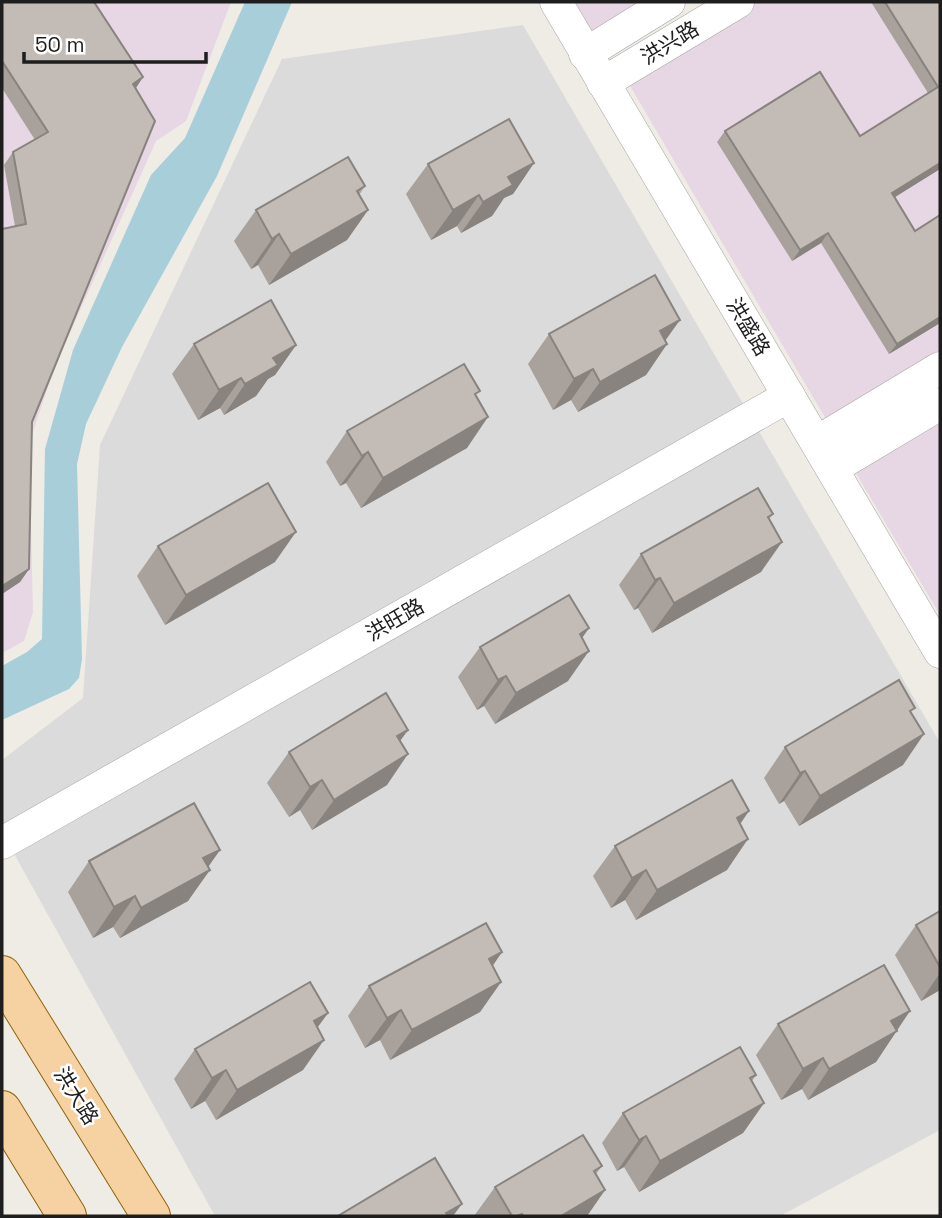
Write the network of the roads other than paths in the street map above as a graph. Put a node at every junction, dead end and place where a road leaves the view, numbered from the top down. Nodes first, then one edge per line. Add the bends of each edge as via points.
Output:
1 (556, 2) edge
2 (669, 2) edge
3 (738, 2) edge
4 (585, 54) junction
5 (603, 83) junction
6 (940, 368) edge
7 (789, 396) junction
8 (940, 404) edge
9 (825, 455) junction
10 (940, 652) edge
11 (2, 843) edge
12 (2, 975) edge
13 (2, 1110) edge
14 (67, 1216) edge
15 (151, 1216) edge

1 - 4 street, 洪盛路
2 - 4 street, 洪兴路
3 - 5 street, 洪兴路
4 - 5 street, 洪盛路
5 - 7 street, 洪盛路
6 - 9 street
7 - 9 street, 洪盛路
7 - 11 street, 洪旺路
8 - 9 street
9 - 10 street, 洪盛路
12 - 15 main road, 洪大路
13 - 14 main road

